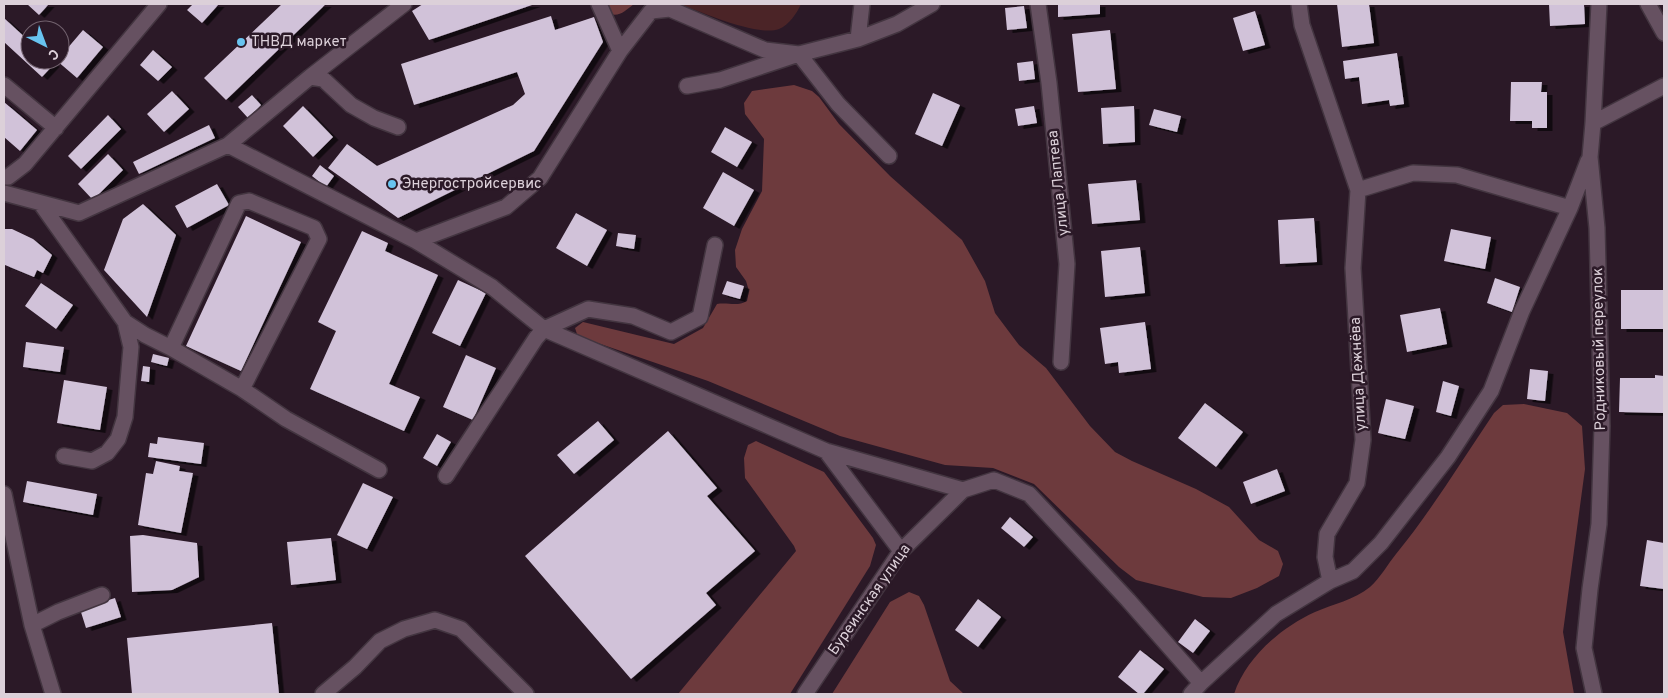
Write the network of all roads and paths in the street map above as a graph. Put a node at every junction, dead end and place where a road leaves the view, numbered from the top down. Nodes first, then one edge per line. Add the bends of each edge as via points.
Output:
1 (158, 4) edge
2 (404, 4) edge
3 (599, 4) edge
4 (862, 4) edge
5 (932, 4) edge
6 (1038, 4) edge
7 (1298, 4) edge
8 (1599, 4) edge
9 (1648, 4) edge
10 (651, 7) edge
11 (1664, 33) edge
12 (858, 39) junction
13 (620, 51) junction
14 (798, 54) junction
15 (310, 76) junction
16 (4, 85) edge
17 (688, 86) dead end
18 (1664, 86) edge
19 (1594, 123) junction
20 (398, 127) dead end
21 (56, 128) junction
22 (228, 146) junction
23 (889, 156) dead end
24 (1590, 157) junction
25 (4, 177) edge
26 (1358, 190) junction
27 (4, 193) edge
28 (41, 204) junction
29 (1570, 208) junction
30 (416, 241) junction
31 (715, 245) dead end
32 (125, 322) junction
33 (544, 329) junction
34 (171, 348) junction
35 (1061, 362) dead end
36 (242, 389) junction
37 (826, 451) junction
38 (64, 456) dead end
39 (379, 470) dead end
40 (446, 476) dead end
41 (963, 490) junction
42 (4, 494) edge
43 (900, 551) junction
44 (1330, 581) junction
45 (102, 595) dead end
46 (32, 625) junction
47 (1201, 683) junction
48 (53, 694) edge
49 (323, 694) edge
50 (526, 694) edge
51 (805, 694) edge
52 (1191, 694) edge
53 (1594, 694) edge

1 - 21 street
2 - 15 street
3 - 13 street
4 - 12 street
5 - 12 street via 897,24
6 - 35 street, улица Лаптева via 1067,264
7 - 26 street, улица Дежнёва via 1302,25
8 - 19 street, Родниковый переулок
9 - 11 street
10 - 13 street
10 - 14 street via 670,9 765,50
12 - 14 street
13 - 30 street via 540,178 506,207
14 - 17 street via 720,80
14 - 23 street via 838,104
15 - 20 street via 323,79 352,105 374,118
15 - 22 street
16 - 21 street
18 - 19 street
19 - 24 street, Родниковый переулок
21 - 25 street via 25,164
22 - 28 street via 79,214
22 - 30 street
24 - 29 street
24 - 53 street, Родниковый переулок via 1597,228 1602,426 1599,524 1584,648
26 - 29 street via 1413,173 1457,175
26 - 44 street, улица Дежнёва via 1353,268 1363,440 1357,484 1327,534 1324,557
27 - 28 street
28 - 32 street
29 - 44 street via 1522,311 1491,391 1448,457 1380,543 1353,572
30 - 33 street via 492,287
31 - 33 street via 700,317 671,332 633,316 588,309
32 - 34 street
32 - 38 street via 131,347 124,417 118,439 107,453 92,461
33 - 37 street
33 - 40 street
34 - 36 street
34 - 36 street via 239,202 249,201 314,228 318,239
36 - 39 street via 286,419
37 - 41 street
37 - 43 street
41 - 43 street, Буреинская улица
41 - 47 street via 994,480 1029,494
42 - 46 street
43 - 51 street, Буреинская улица
44 - 47 street via 1276,614
45 - 46 street
46 - 48 street
47 - 52 street
49 - 50 street via 380,641 404,628 435,620 461,629

